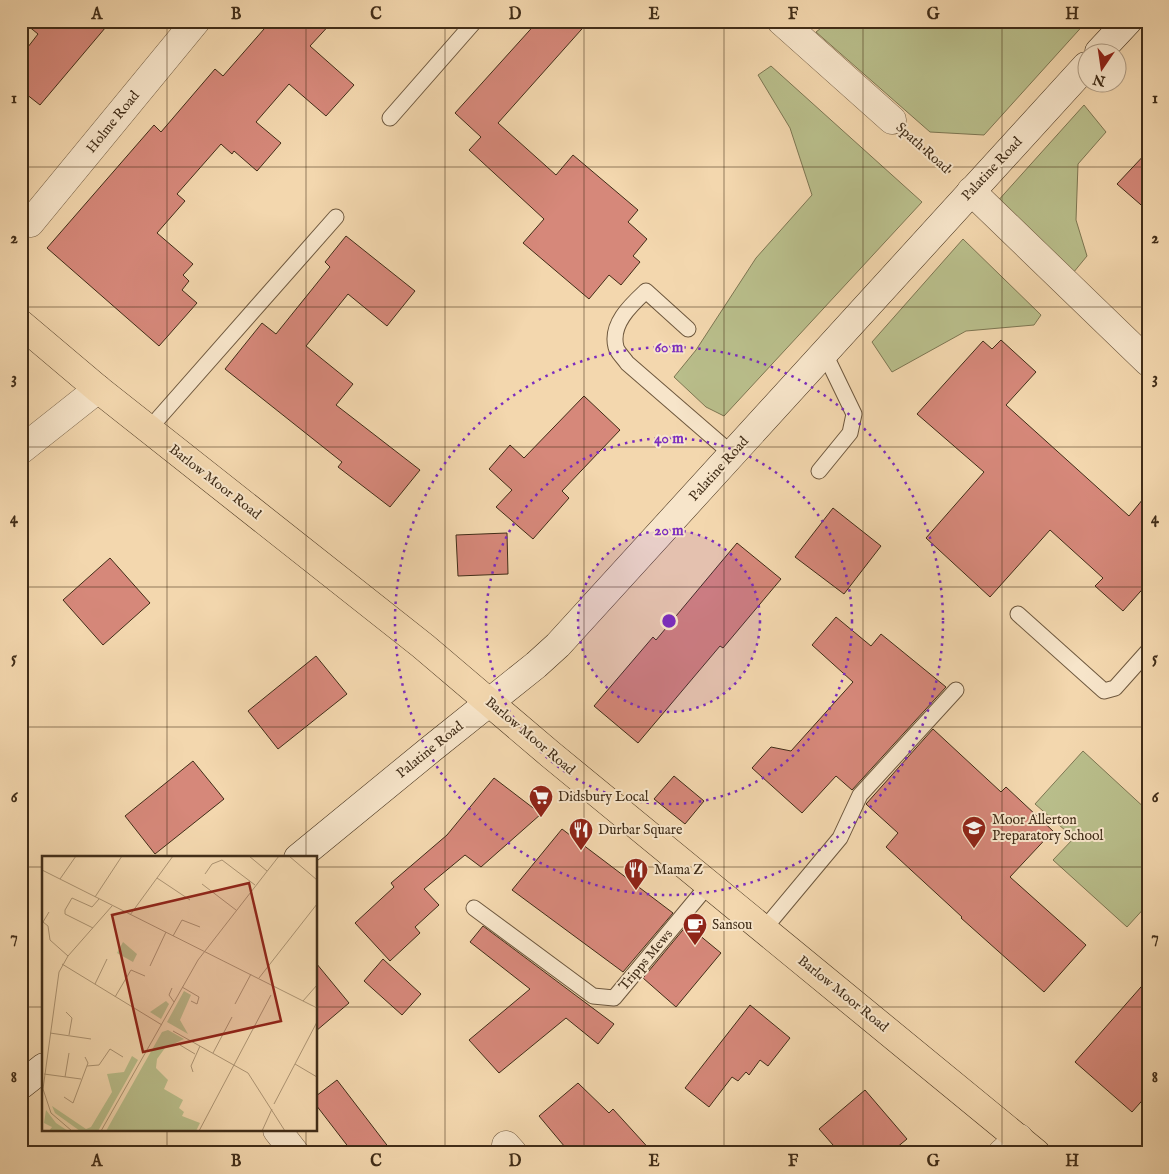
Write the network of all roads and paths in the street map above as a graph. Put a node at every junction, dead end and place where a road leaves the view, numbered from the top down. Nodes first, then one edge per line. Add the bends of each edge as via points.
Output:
1 (196, 21) edge
2 (476, 21) edge
3 (781, 21) edge
4 (1128, 21) edge
5 (1108, 42) edge
6 (1076, 77) edge
7 (390, 118) dead end
8 (892, 120) joint
9 (971, 191) junction
10 (336, 217) dead end
11 (30, 223) dead end
12 (21, 324) edge
13 (688, 329) dead end
14 (824, 354) junction
15 (1148, 362) edge
16 (98, 389) junction
17 (149, 429) junction
18 (21, 450) edge
19 (732, 454) junction
20 (818, 471) dead end
21 (1018, 614) dead end
22 (1148, 651) edge
23 (956, 690) dead end
24 (489, 702) junction
25 (300, 856) edge
26 (709, 884) junction
27 (474, 908) dead end
28 (764, 929) junction
29 (42, 1068) edge
30 (21, 1085) edge
31 (279, 1132) edge
32 (1019, 1148) edge
33 (296, 1153) edge

1 - 11 main road, Holme Road
2 - 7 lane
3 - 8 main road, Spath Road
4 - 5 main road
6 - 9 main road, Palatine Road
8 - 9 path, Spath Road
9 - 14 main road, Palatine Road
9 - 15 main road
10 - 17 lane
12 - 16 main road, Barlow Moor Road
13 - 19 lane via 646,290 626,310 616,332 616,348 627,363
14 - 19 main road, Palatine Road
14 - 20 lane via 854,414 850,433
16 - 17 main road, Barlow Moor Road
16 - 18 main road
17 - 24 main road, Barlow Moor Road via 424,646
19 - 24 main road, Palatine Road via 564,638
21 - 22 lane via 1104,691 1115,688
23 - 28 lane via 860,795 840,838
24 - 25 main road, Palatine Road
24 - 26 main road, Barlow Moor Road
26 - 27 lane, Tripps Mews via 614,998 593,996
26 - 28 main road, Barlow Moor Road
28 - 32 main road, Barlow Moor Road
29 - 30 main road
31 - 33 main road

